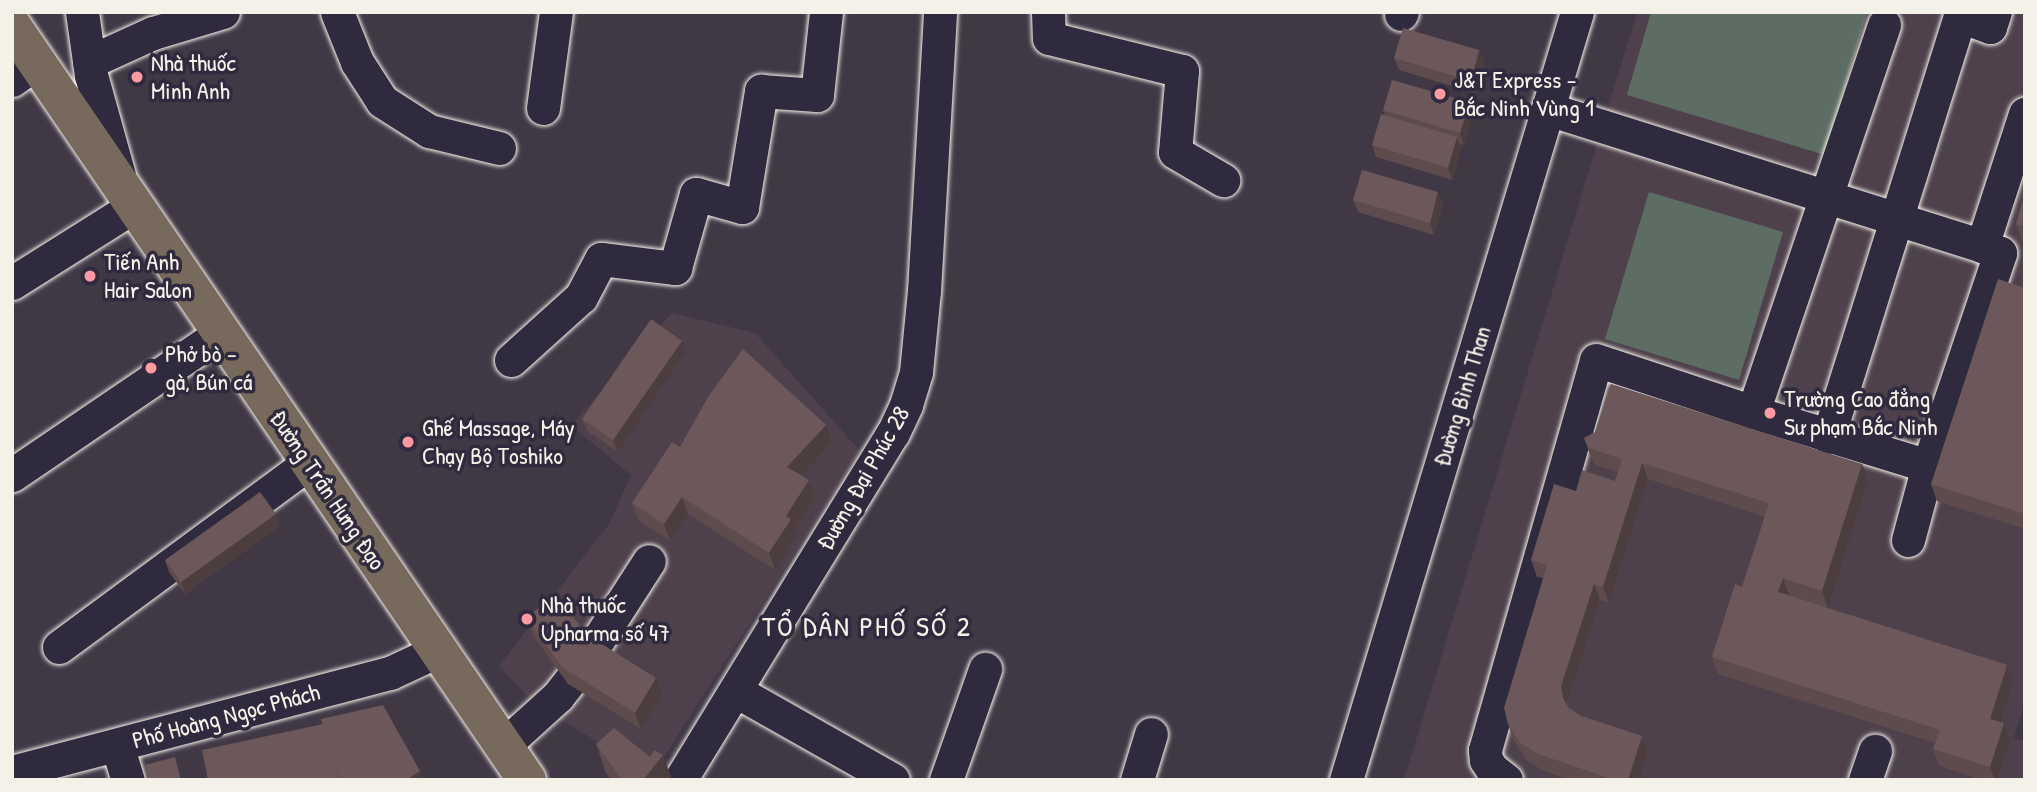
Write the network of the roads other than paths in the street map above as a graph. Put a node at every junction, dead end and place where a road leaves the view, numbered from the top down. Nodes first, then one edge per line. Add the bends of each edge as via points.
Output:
1 (82, 12) edge
2 (223, 12) edge
3 (337, 12) edge
4 (556, 12) edge
5 (826, 12) edge
6 (940, 12) edge
7 (1048, 12) edge
8 (1577, 12) edge
9 (1995, 12) edge
10 (1884, 25) dead end
11 (12, 26) edge
12 (89, 62) junction
13 (25, 71) edge
14 (542, 108) dead end
15 (1548, 109) junction
16 (2025, 114) edge
17 (499, 148) dead end
18 (1223, 180) dead end
19 (129, 196) junction
20 (1826, 198) junction
21 (1896, 219) junction
22 (1982, 246) junction
23 (12, 283) edge
24 (221, 333) junction
25 (511, 360) dead end
26 (1753, 412) junction
27 (1828, 437) junction
28 (310, 462) junction
29 (1928, 466) junction
30 (12, 475) edge
31 (1908, 540) dead end
32 (649, 561) dead end
33 (59, 647) dead end
34 (437, 651) junction
35 (985, 669) dead end
36 (736, 691) junction
37 (1151, 734) dead end
38 (117, 745) junction
39 (504, 745) junction
40 (12, 772) edge
41 (128, 780) edge
42 (527, 780) edge
43 (680, 780) edge
44 (892, 780) edge
45 (946, 780) edge
46 (1137, 780) edge
47 (1346, 780) edge
48 (1506, 780) edge

1 - 12 street
2 - 12 street via 153,33
3 - 17 street via 357,62 382,101 429,131
4 - 14 street
5 - 25 street via 817,95 761,91 742,207 695,194 675,268 601,259 581,297
6 - 36 street, Đường Đại Phúc 28 via 916,372 893,433
7 - 18 street via 1049,38 1182,71 1175,152
8 - 15 street, Đường Bình Than
9 - 21 street via 1990,27 1960,16
10 - 20 street
11 - 13 main road, Đường Trần Hưng Đạo
12 - 19 street
13 - 19 main road, Đường Trần Hưng Đạo
15 - 20 street
15 - 47 street, Đường Bình Than
16 - 22 street
19 - 23 street
19 - 24 main road, Đường Trần Hưng Đạo
20 - 21 street
20 - 26 street
21 - 22 street
21 - 27 street
22 - 29 street via 2000,253
24 - 28 main road, Đường Trần Hưng Đạo
24 - 30 street
26 - 27 street
26 - 48 street via 1596,360 1485,750 1492,769
27 - 29 street
28 - 33 street
28 - 34 main road, Đường Trần Hưng Đạo
29 - 31 street
32 - 39 street via 558,696
34 - 38 street, Phố Hoàng Ngọc Phách via 390,673
34 - 39 main road, Đường Trần Hưng Đạo
35 - 45 street
36 - 43 street, Đường Đại Phúc 28
36 - 44 street
37 - 46 street
38 - 40 street, Phố Hoàng Ngọc Phách
38 - 41 street
39 - 42 main road, Đường Trần Hưng Đạo

